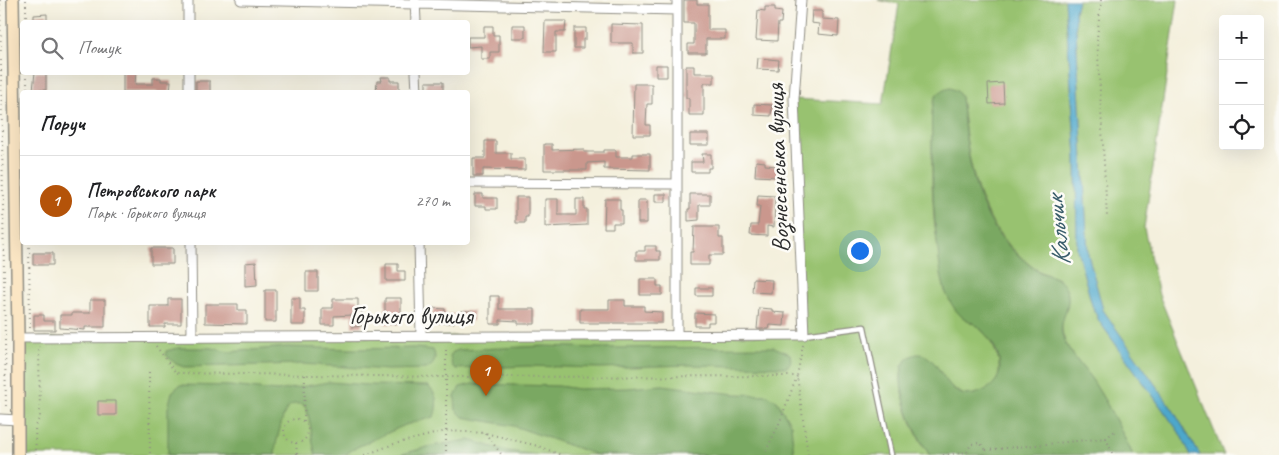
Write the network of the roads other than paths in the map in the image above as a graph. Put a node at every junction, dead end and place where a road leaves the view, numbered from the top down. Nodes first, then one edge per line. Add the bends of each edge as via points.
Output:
1 (13, 0) edge
2 (188, 0) edge
3 (241, 0) edge
4 (677, 0) edge
5 (801, 0) edge
6 (415, 2) edge
7 (677, 10) junction
8 (188, 20) edge
9 (416, 20) edge
10 (189, 75) edge
11 (416, 75) edge
12 (189, 90) edge
13 (417, 90) edge
14 (19, 182) edge
15 (470, 183) edge
16 (677, 184) junction
17 (191, 245) edge
18 (419, 245) edge
19 (677, 334) junction
20 (804, 335) junction
21 (421, 336) junction
22 (192, 337) junction
23 (18, 338) junction
24 (11, 421) edge
25 (10, 455) edge
26 (18, 455) edge
27 (892, 455) edge

1 - 14 street
2 - 8 street
3 - 6 street
4 - 7 street
5 - 20 street, Вознесенська вулиця via 794,99
6 - 7 street
6 - 9 street
7 - 16 street
10 - 12 street
11 - 13 street
14 - 23 street
15 - 16 street
16 - 19 street
17 - 22 street
18 - 21 street
19 - 20 street, Горького вулиця
19 - 21 street, Горького вулиця
20 - 27 lane via 864,327
21 - 22 street, Горького вулиця
22 - 23 street, Горького вулиця
23 - 24 street
24 - 25 street via 17,438
24 - 26 street

